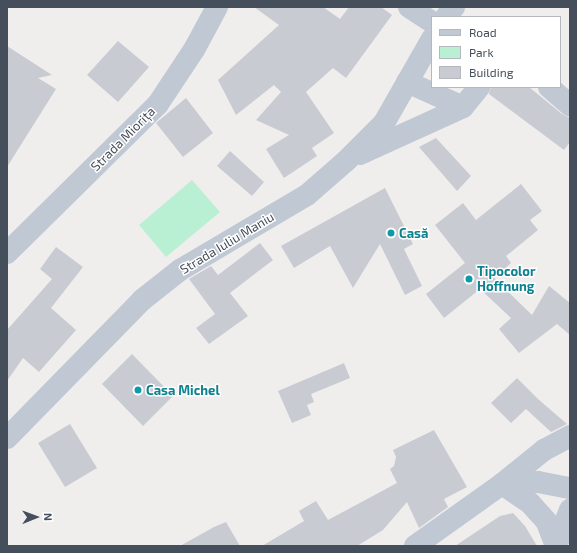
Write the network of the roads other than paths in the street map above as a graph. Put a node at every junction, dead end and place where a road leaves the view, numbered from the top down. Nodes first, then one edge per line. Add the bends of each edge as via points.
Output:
1 (217, 7) edge
2 (409, 7) edge
3 (454, 7) edge
4 (447, 16) edge
5 (431, 21) edge
6 (431, 41) edge
7 (407, 82) junction
8 (478, 88) edge
9 (550, 88) edge
10 (570, 105) edge
11 (463, 107) junction
12 (346, 161) junction
13 (7, 254) edge
14 (570, 436) edge
15 (7, 438) edge
16 (502, 484) junction
17 (570, 488) edge
18 (570, 510) edge
19 (415, 546) edge
20 (556, 546) edge

1 - 13 street, Strada Miorița via 195,48 158,104
2 - 5 street
3 - 4 street
6 - 7 street, Strada Iuliu Maniu
7 - 11 street
7 - 12 street, Strada Iuliu Maniu via 384,123
8 - 11 street
9 - 10 street
11 - 12 street
12 - 15 street, Strada Iuliu Maniu via 307,195 180,270 142,300
14 - 16 street via 544,450
16 - 17 street via 527,481
16 - 19 street
16 - 20 street via 530,503 547,522
18 - 20 street

